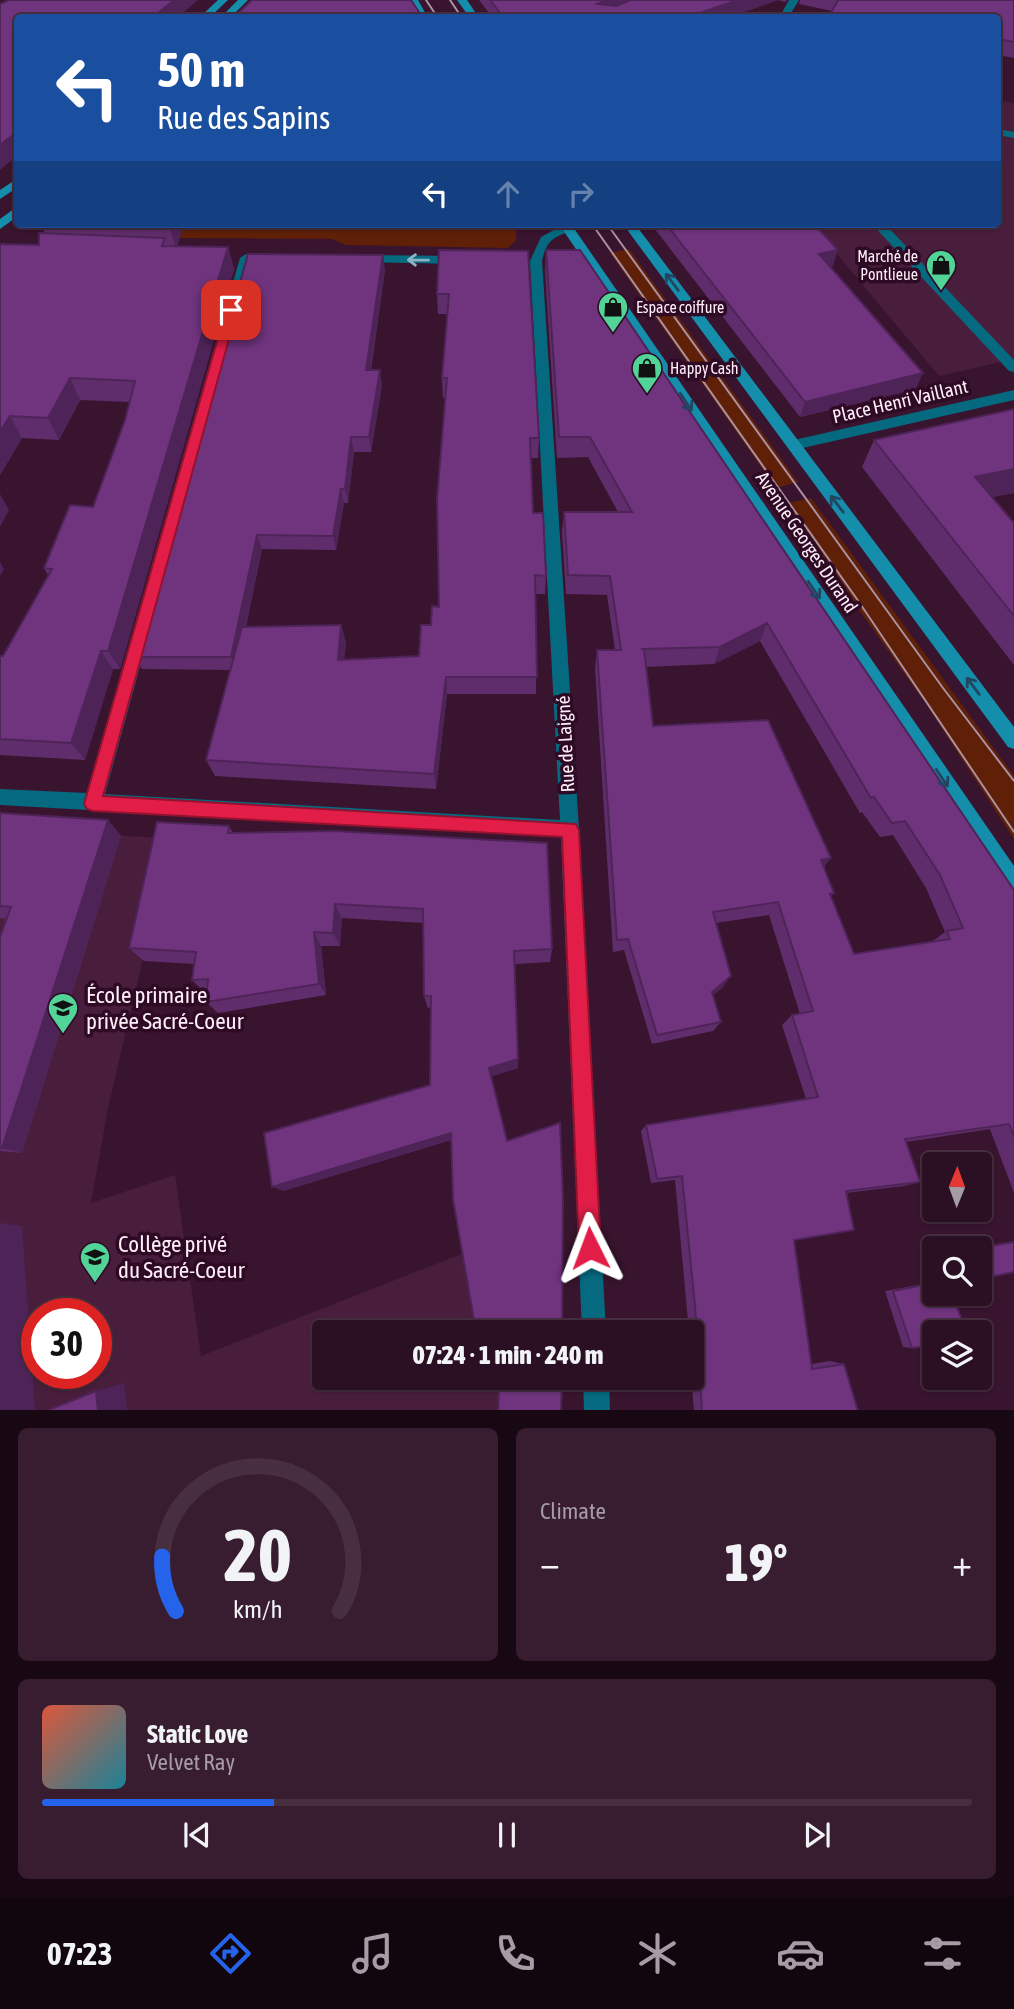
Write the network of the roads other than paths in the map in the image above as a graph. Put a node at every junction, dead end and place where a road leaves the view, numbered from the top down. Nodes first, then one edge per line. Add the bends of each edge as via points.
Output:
1 (223, 0) edge
2 (243, 0) edge
3 (207, 14) edge
4 (228, 14) edge
5 (14, 184) edge
6 (0, 196) edge
7 (14, 213) edge
8 (0, 225) edge
9 (564, 228) edge
10 (572, 228) edge
11 (632, 228) edge
12 (882, 228) edge
13 (246, 258) edge
14 (341, 259) edge
15 (476, 261) edge
16 (1014, 368) edge
17 (1014, 395) edge
18 (794, 445) junction
19 (1014, 741) edge
20 (0, 797) edge
21 (93, 804) junction
22 (570, 830) junction
23 (1014, 883) edge
24 (593, 1320) edge
25 (596, 1390) edge
26 (597, 1410) edge

1 - 3 main road
2 - 4 main road
5 - 6 main road
7 - 8 main road
9 - 22 street, Rue de Laigné via 546,237 531,261
10 -> 23 main road, Avenue Georges Durand
18 -> 11 main road
12 - 16 street
13 - 21 street
15 -> 14 street
17 - 18 street, Place Henri Vaillant
19 -> 18 main road
20 - 21 street
21 - 22 street
22 - 24 street, Rue de Laigné
25 - 26 street

